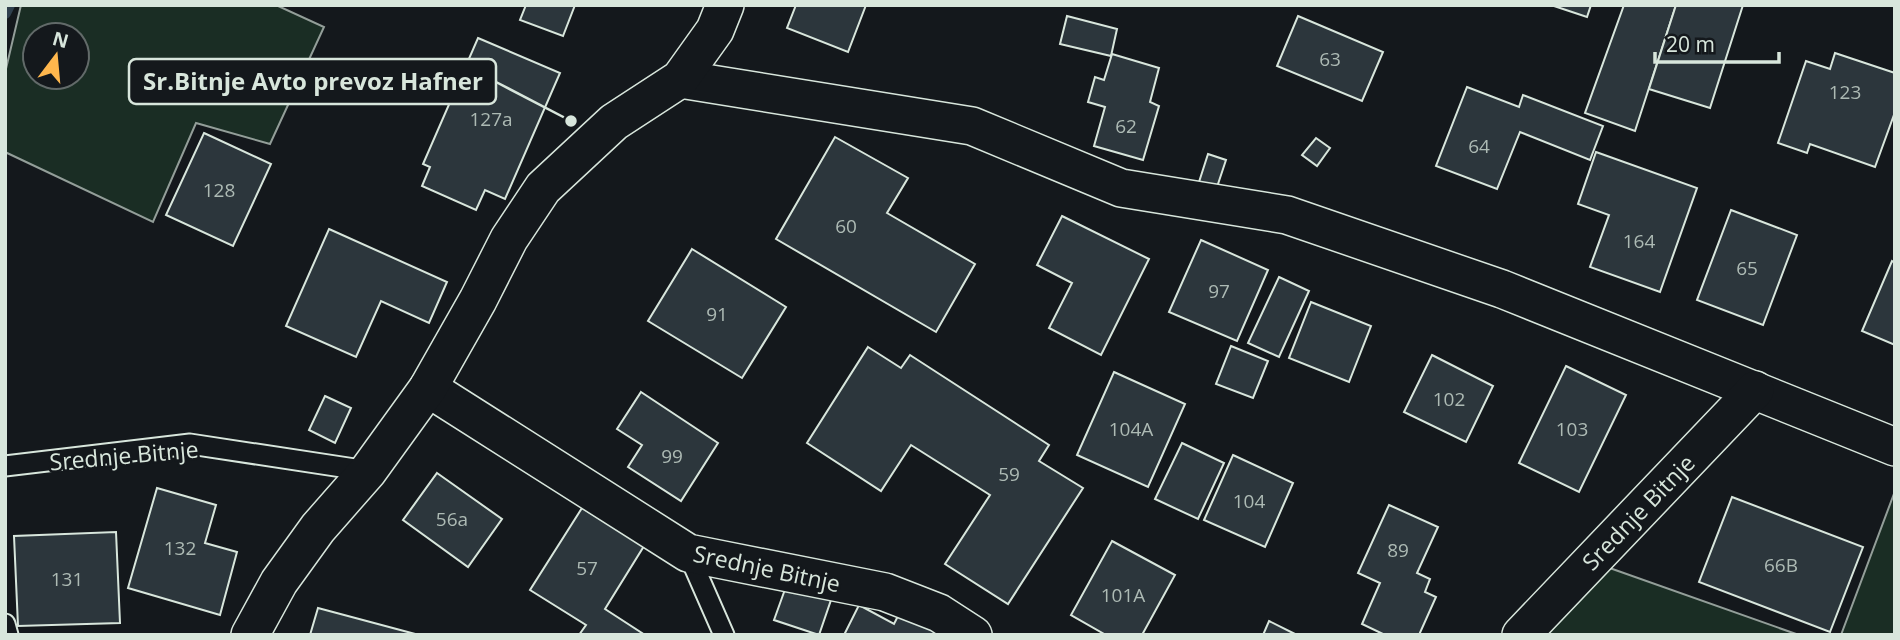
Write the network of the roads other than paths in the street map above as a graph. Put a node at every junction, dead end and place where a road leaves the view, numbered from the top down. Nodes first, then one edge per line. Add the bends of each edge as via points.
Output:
1 (724, 5) edge
2 (680, 79) junction
3 (428, 388) junction
4 (1755, 390) junction
5 (1895, 447) edge
6 (5, 466) edge
7 (368, 471) junction
8 (688, 554) junction
9 (5, 624) edge
10 (8, 635) edge
11 (250, 635) edge
12 (724, 635) edge
13 (973, 635) edge
14 (1521, 635) edge

1 - 2 street via 715,30
2 - 3 street via 614,122 543,188 509,239
2 - 4 street via 972,126 1121,188 1287,215 1503,289
3 - 7 street
3 - 8 street, Srednje Bitnje
4 - 5 street
4 - 14 street, Srednje Bitnje
6 - 7 lane, Srednje Bitnje via 190,444
7 - 11 street via 287,571
8 - 12 lane
8 - 13 street, Srednje Bitnje via 885,592 939,613
9 - 10 lane

